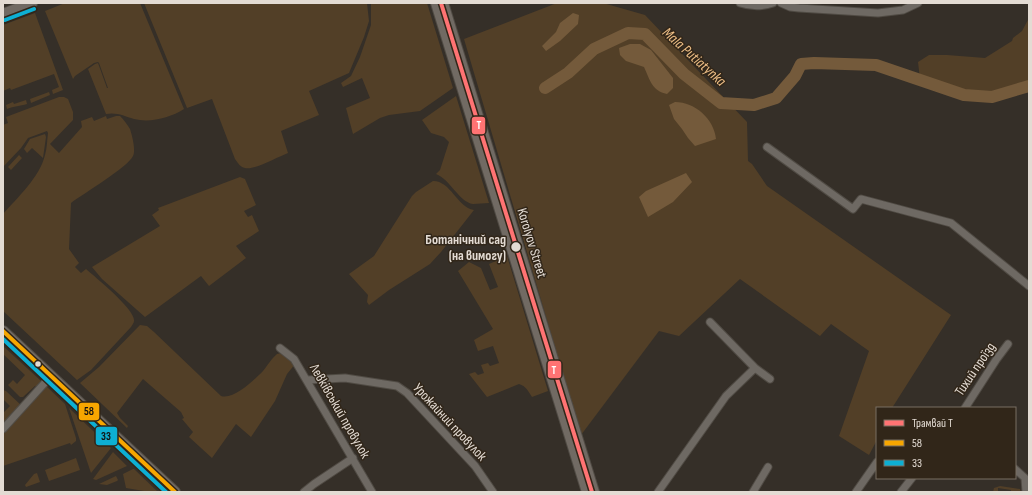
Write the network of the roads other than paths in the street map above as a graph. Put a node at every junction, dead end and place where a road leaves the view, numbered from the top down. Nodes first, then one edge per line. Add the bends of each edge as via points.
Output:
1 (19, 3) edge
2 (32, 3) edge
3 (436, 3) edge
4 (443, 3) edge
5 (740, 3) edge
6 (773, 3) edge
7 (781, 3) edge
8 (918, 3) edge
9 (3, 10) edge
10 (3, 14) edge
11 (767, 147) dead end
12 (1027, 281) edge
13 (710, 322) dead end
14 (3, 331) edge
15 (1008, 344) dead end
16 (280, 348) dead end
17 (755, 368) junction
18 (52, 376) junction
19 (770, 379) dead end
20 (307, 380) junction
21 (966, 407) edge
22 (3, 430) edge
23 (353, 458) junction
24 (876, 463) edge
25 (768, 467) dead end
26 (1016, 470) edge
27 (911, 479) edge
28 (175, 492) edge
29 (304, 492) edge
30 (372, 492) edge
31 (492, 492) edge
32 (587, 492) edge
33 (594, 492) edge
34 (658, 492) edge
35 (753, 492) edge
36 (856, 492) edge
37 (901, 492) edge
38 (1026, 492) edge

1 - 9 main road
2 - 10 main road
3 - 32 main road
4 - 33 main road, Korolyov Street
5 - 6 street via 755,7
7 - 8 street via 799,8 878,13 902,10
11 - 12 street via 853,209 861,199 951,223
13 - 17 street
14 - 18 main road
15 - 21 street, Тихий проїзд
16 - 20 street, Левківський провулок via 294,359
17 - 19 street
17 - 34 street via 726,396
18 - 22 street
18 - 28 main road
20 - 23 street, Левківський провулок
20 - 31 street, Урожайний провулок via 345,378 397,386 475,466
23 - 29 street
23 - 30 street, Левківський провулок
24 - 36 street
25 - 35 street
26 - 38 street via 1025,478
27 - 37 street

